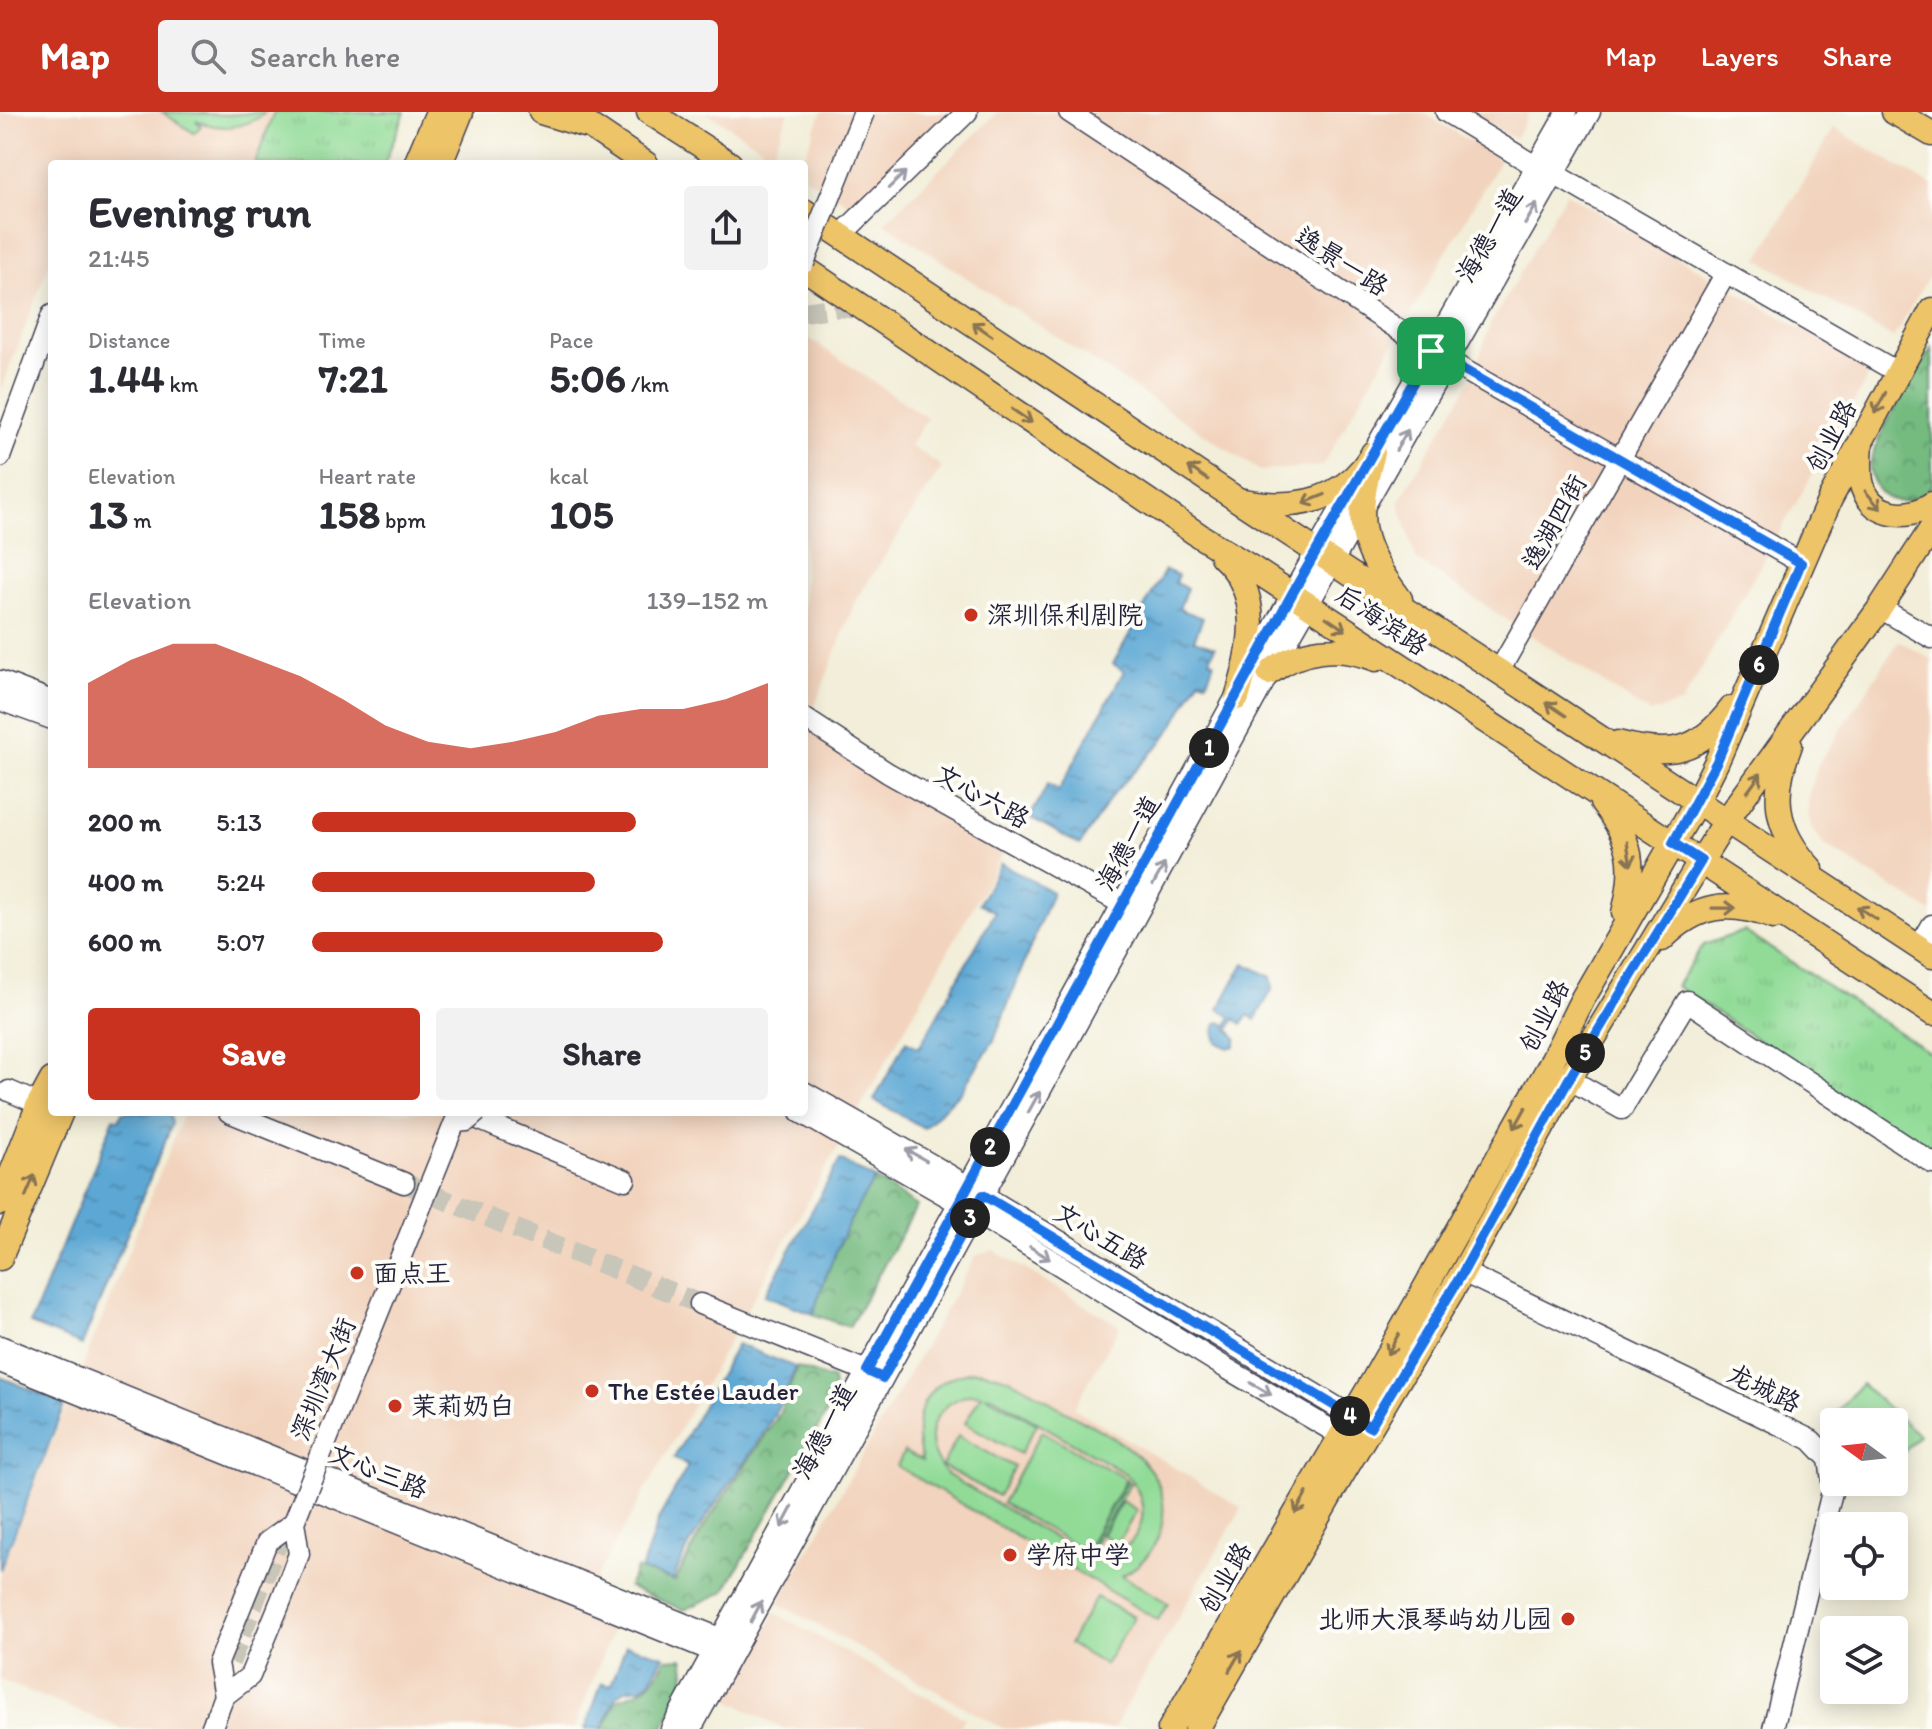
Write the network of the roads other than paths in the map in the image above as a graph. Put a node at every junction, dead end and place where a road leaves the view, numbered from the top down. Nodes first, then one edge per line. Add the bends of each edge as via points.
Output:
1 (461, 112) edge
2 (482, 112) edge
3 (541, 112) edge
4 (649, 112) edge
5 (864, 112) edge
6 (967, 112) edge
7 (1069, 112) edge
8 (1446, 112) edge
9 (1567, 112) edge
10 (1590, 112) edge
11 (1894, 112) edge
12 (435, 116) edge
13 (578, 119) edge
14 (1932, 134) edge
15 (443, 155) edge
16 (418, 160) edge
17 (640, 160) edge
18 (724, 160) edge
19 (1546, 170) junction
20 (808, 214) edge
21 (841, 235) junction
22 (808, 256) edge
23 (808, 269) edge
24 (1726, 273) junction
25 (1932, 310) edge
26 (48, 326) edge
27 (1439, 356) junction
28 (1897, 372) junction
29 (1862, 437) junction
30 (1373, 453) junction
31 (0, 457) edge
32 (1619, 459) junction
33 (1238, 500) junction
34 (1932, 504) edge
35 (1362, 509) junction
36 (1932, 528) edge
37 (1200, 536) junction
38 (1324, 557) junction
39 (1801, 563) junction
40 (1300, 600) junction
41 (1880, 608) junction
42 (1411, 614) junction
43 (1932, 638) edge
44 (1757, 669) junction
45 (1406, 671) junction
46 (1499, 671) junction
47 (1269, 673) junction
48 (0, 681) edge
49 (1237, 698) junction
50 (48, 699) edge
51 (0, 700) edge
52 (48, 718) edge
53 (1802, 718) junction
54 (808, 721) edge
55 (1601, 739) junction
56 (1591, 788) junction
57 (1697, 801) junction
58 (1726, 821) junction
59 (1673, 843) junction
60 (1701, 861) junction
61 (1829, 888) junction
62 (1131, 909) junction
63 (1932, 925) edge
64 (1799, 926) junction
65 (1611, 951) junction
66 (1926, 952) edge
67 (1640, 965) junction
68 (1932, 1013) edge
69 (1559, 1073) junction
70 (9, 1091) dead end
71 (808, 1095) edge
72 (48, 1107) edge
73 (48, 1112) edge
74 (48, 1114) edge
75 (239, 1116) edge
76 (808, 1116) edge
77 (475, 1117) edge
78 (1932, 1163) edge
79 (625, 1180) dead end
80 (404, 1183) tunnel mouth
81 (971, 1199) junction
82 (0, 1203) edge
83 (0, 1258) edge
84 (1463, 1272) junction
85 (700, 1304) tunnel mouth
86 (0, 1346) edge
87 (0, 1362) edge
88 (875, 1374) junction
89 (1355, 1431) junction
90 (294, 1522) junction
91 (726, 1648) junction
92 (224, 1696) junction
93 (1779, 1728) edge
94 (211, 1729) edge
95 (671, 1729) edge
96 (691, 1729) edge
97 (1170, 1729) edge
98 (1197, 1729) edge

1 - 15 main road
2 - 15 main road via 460,128
3 - 13 main road
4 - 18 main road
5 - 22 street, bridge
21 -> 6 street
7 - 27 street, 逸景一路
8 - 19 street
9 - 19 street, 海德一道
10 - 19 street, 海德一道
11 - 14 main road
12 - 16 main road
13 - 17 main road
19 - 24 street
19 - 27 street, 海德一道
20 - 21 main road, 后海滨路
33 -> 21 main road, 后海滨路
23 -> 37 main road, 后海滨路
24 - 28 street
24 - 32 street, 逸湖四街
25 - 28 main road, 创业路
26 - 31 street
27 - 30 street, 海德一道
27 - 32 street, 逸景一路
35 -> 27 street, 海德一道
28 -> 29 main road, 创业路
29 -> 34 main road via 1861,482 1873,505 1898,515
29 - 39 main road, 创业路
30 -> 33 main road via 1359,475 1306,504
30 - 35 main road
30 - 38 street, 海德一道
32 - 39 street, 逸景一路
32 - 46 street, 逸湖四街
33 - 38 main road, 后海滨路
35 - 38 street, 海德一道
35 - 42 main road via 1362,532 1375,566
36 - 41 main road, 创业路
37 - 40 main road, 后海滨路
37 - 49 main road via 1236,568 1250,601 1250,645
38 - 40 street, 海德一道
38 - 42 main road, 后海滨路
39 - 44 main road, 创业路
40 -> 45 main road, 后海滨路
40 - 47 street, 海德一道
40 - 49 street, 海德一道
41 - 43 street
41 - 53 main road, 创业路
42 - 46 main road, 后海滨路
44 - 55 main road via 1719,725 1692,745 1661,751
44 - 57 main road, 创业路
45 - 47 main road via 1361,653 1318,650
45 - 56 main road, 后海滨路
55 -> 46 main road, 后海滨路
62 -> 47 street, 海德一道
48 - 50 street
49 - 62 street, 海德一道
51 - 52 street
58 -> 53 main road, 创业路
53 - 61 main road via 1781,771 1779,814 1801,859
54 - 62 street, 文心六路 via 888,773
55 - 57 main road, 后海滨路
56 - 59 main road, 后海滨路
56 -> 65 main road via 1621,828 1632,861 1629,892
57 - 58 main road, 后海滨路
57 - 59 main road, 创业路
58 - 60 main road, 创业路
58 - 61 main road, 后海滨路
59 - 60 main road, 后海滨路
59 - 65 main road, 创业路
60 - 64 main road, 后海滨路
60 - 67 main road, 创业路
66 -> 61 main road, 后海滨路
62 - 81 street, 海德一道
63 - 66 street
67 -> 64 main road via 1678,923 1711,908 1760,912
64 - 68 main road, 后海滨路
65 - 69 main road, 创业路 via 1582,1000
67 - 69 main road, 创业路
69 - 78 street via 1622,1109 1687,1001
69 - 84 main road, 创业路
69 -> 89 main road, 创业路
70 - 72 street
81 -> 71 street, 文心五路
73 - 82 main road
83 -> 74 main road
75 - 80 street
76 - 81 street, 文心五路
77 - 79 street
77 - 90 street, 深圳湾大街, bridge
81 - 88 street, 海德一道
81 - 89 street, 文心五路
84 - 89 main road, 创业路
84 - 93 street, 龙城路 via 1811,1440 1829,1459 1833,1488
85 - 88 street
86 - 91 street, 文心三路
87 - 91 street, 文心三路
88 - 91 street, 海德一道
89 -> 97 main road, 创业路
98 -> 89 main road, 创业路
90 - 92 street, 深圳湾大街, bridge via 299,1554 273,1619 250,1676
90 - 92 street, 深圳湾大街, bridge via 267,1542 218,1663
91 - 95 street, 海德一道
91 - 96 street, 海德一道
92 - 94 street, 深圳湾大街, bridge

